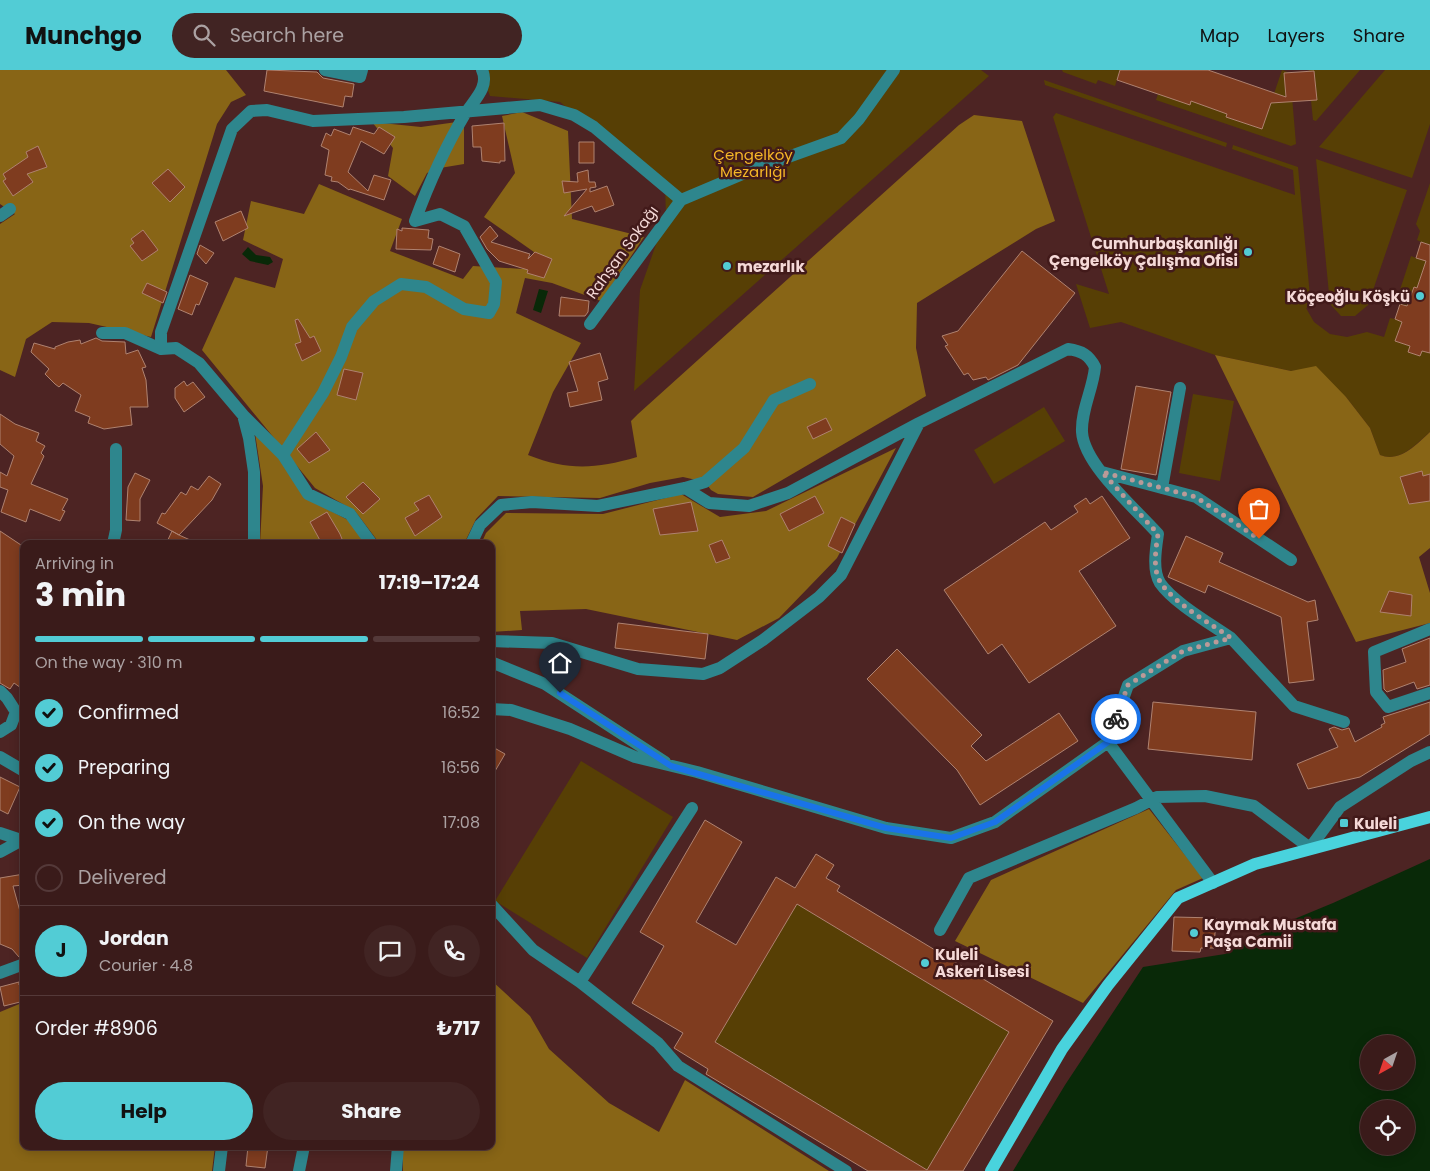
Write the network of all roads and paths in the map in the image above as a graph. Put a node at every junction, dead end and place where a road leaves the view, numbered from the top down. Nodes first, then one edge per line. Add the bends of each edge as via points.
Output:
1 (325, 70) edge
2 (362, 70) edge
3 (482, 70) edge
4 (894, 70) edge
5 (466, 112) junction
6 (681, 200) junction
7 (590, 324) dead end
8 (102, 333) dead end
9 (161, 349) junction
10 (810, 384) dead end
11 (1180, 388) dead end
12 (242, 414) junction
13 (919, 423) junction
14 (116, 448) dead end
15 (283, 455) junction
16 (1102, 472) junction
17 (685, 488) junction
18 (1162, 488) junction
19 (114, 540) edge
20 (251, 540) edge
21 (369, 540) edge
22 (472, 540) edge
23 (1291, 560) dead end
24 (1430, 629) edge
25 (1231, 638) junction
26 (495, 641) edge
27 (495, 664) edge
28 (0, 691) edge
29 (1430, 692) edge
30 (495, 710) edge
31 (20, 712) edge
32 (1344, 722) dead end
33 (12, 728) edge
34 (1108, 742) junction
35 (1430, 752) edge
36 (0, 757) edge
37 (671, 766) junction
38 (20, 769) edge
39 (1150, 800) junction
40 (692, 808) dead end
41 (1430, 817) edge
42 (0, 833) edge
43 (20, 839) edge
44 (20, 842) edge
45 (1310, 848) junction
46 (0, 852) edge
47 (1213, 883) junction
48 (495, 908) edge
49 (940, 930) dead end
50 (20, 966) edge
51 (0, 973) edge
52 (580, 982) junction
53 (222, 1150) edge
54 (303, 1150) edge
55 (398, 1150) edge
56 (219, 1171) edge
57 (299, 1171) edge
58 (396, 1171) edge
59 (846, 1171) edge
60 (991, 1171) edge

1 - 2 street via 360,77
3 - 5 street via 481,93
4 - 6 street via 841,138
5 - 6 street via 540,105 574,115 594,127
5 - 9 street via 313,121 267,110 251,111 241,118 232,129 161,332
5 - 15 street via 439,159 415,221 440,214 464,226 496,282 494,304 489,313 464,309 426,287 401,284 374,301 352,327 323,393
6 - 7 street, Rahşan Sokağı
8 - 9 street via 125,333
9 - 12 street via 176,348 199,363
10 - 17 street via 774,400 744,448 705,482
11 - 18 street
12 - 15 street
12 - 20 street via 254,472
13 - 16 street via 1068,349 1080,351 1090,358 1095,368 1082,433 1085,446
13 - 17 street via 788,493 749,506 709,503
13 - 26 street via 841,575 819,597 720,668 703,674 638,669 552,643
14 - 19 street
15 - 21 street via 308,494 350,514
16 - 18 street
16 - 25 street via 1158,534 1155,558 1160,582 1184,605
17 - 22 street via 598,506 532,502 501,504 480,525
18 - 23 street via 1196,497
24 - 29 street via 1374,652 1376,692 1388,707
25 - 32 street via 1294,706
25 - 34 street via 1183,651 1128,685
27 - 37 street via 545,684
28 - 31 street
30 - 37 street via 519,713 570,729 635,757
31 - 33 street
34 - 37 street via 995,822 951,838 886,828
34 - 39 street
35 - 45 street via 1411,760 1340,808
36 - 38 street
39 - 45 street via 1205,796 1254,806
39 - 47 street
39 - 49 street via 969,878
40 - 52 street
41 - 45 main road
42 - 43 street
44 - 46 street
45 - 47 main road via 1255,864
47 - 60 main road via 1178,898 1108,984 1062,1049
48 - 52 street via 533,950
50 - 51 street
52 - 59 street via 658,1043 678,1066
53 - 56 street
54 - 57 street
55 - 58 street

